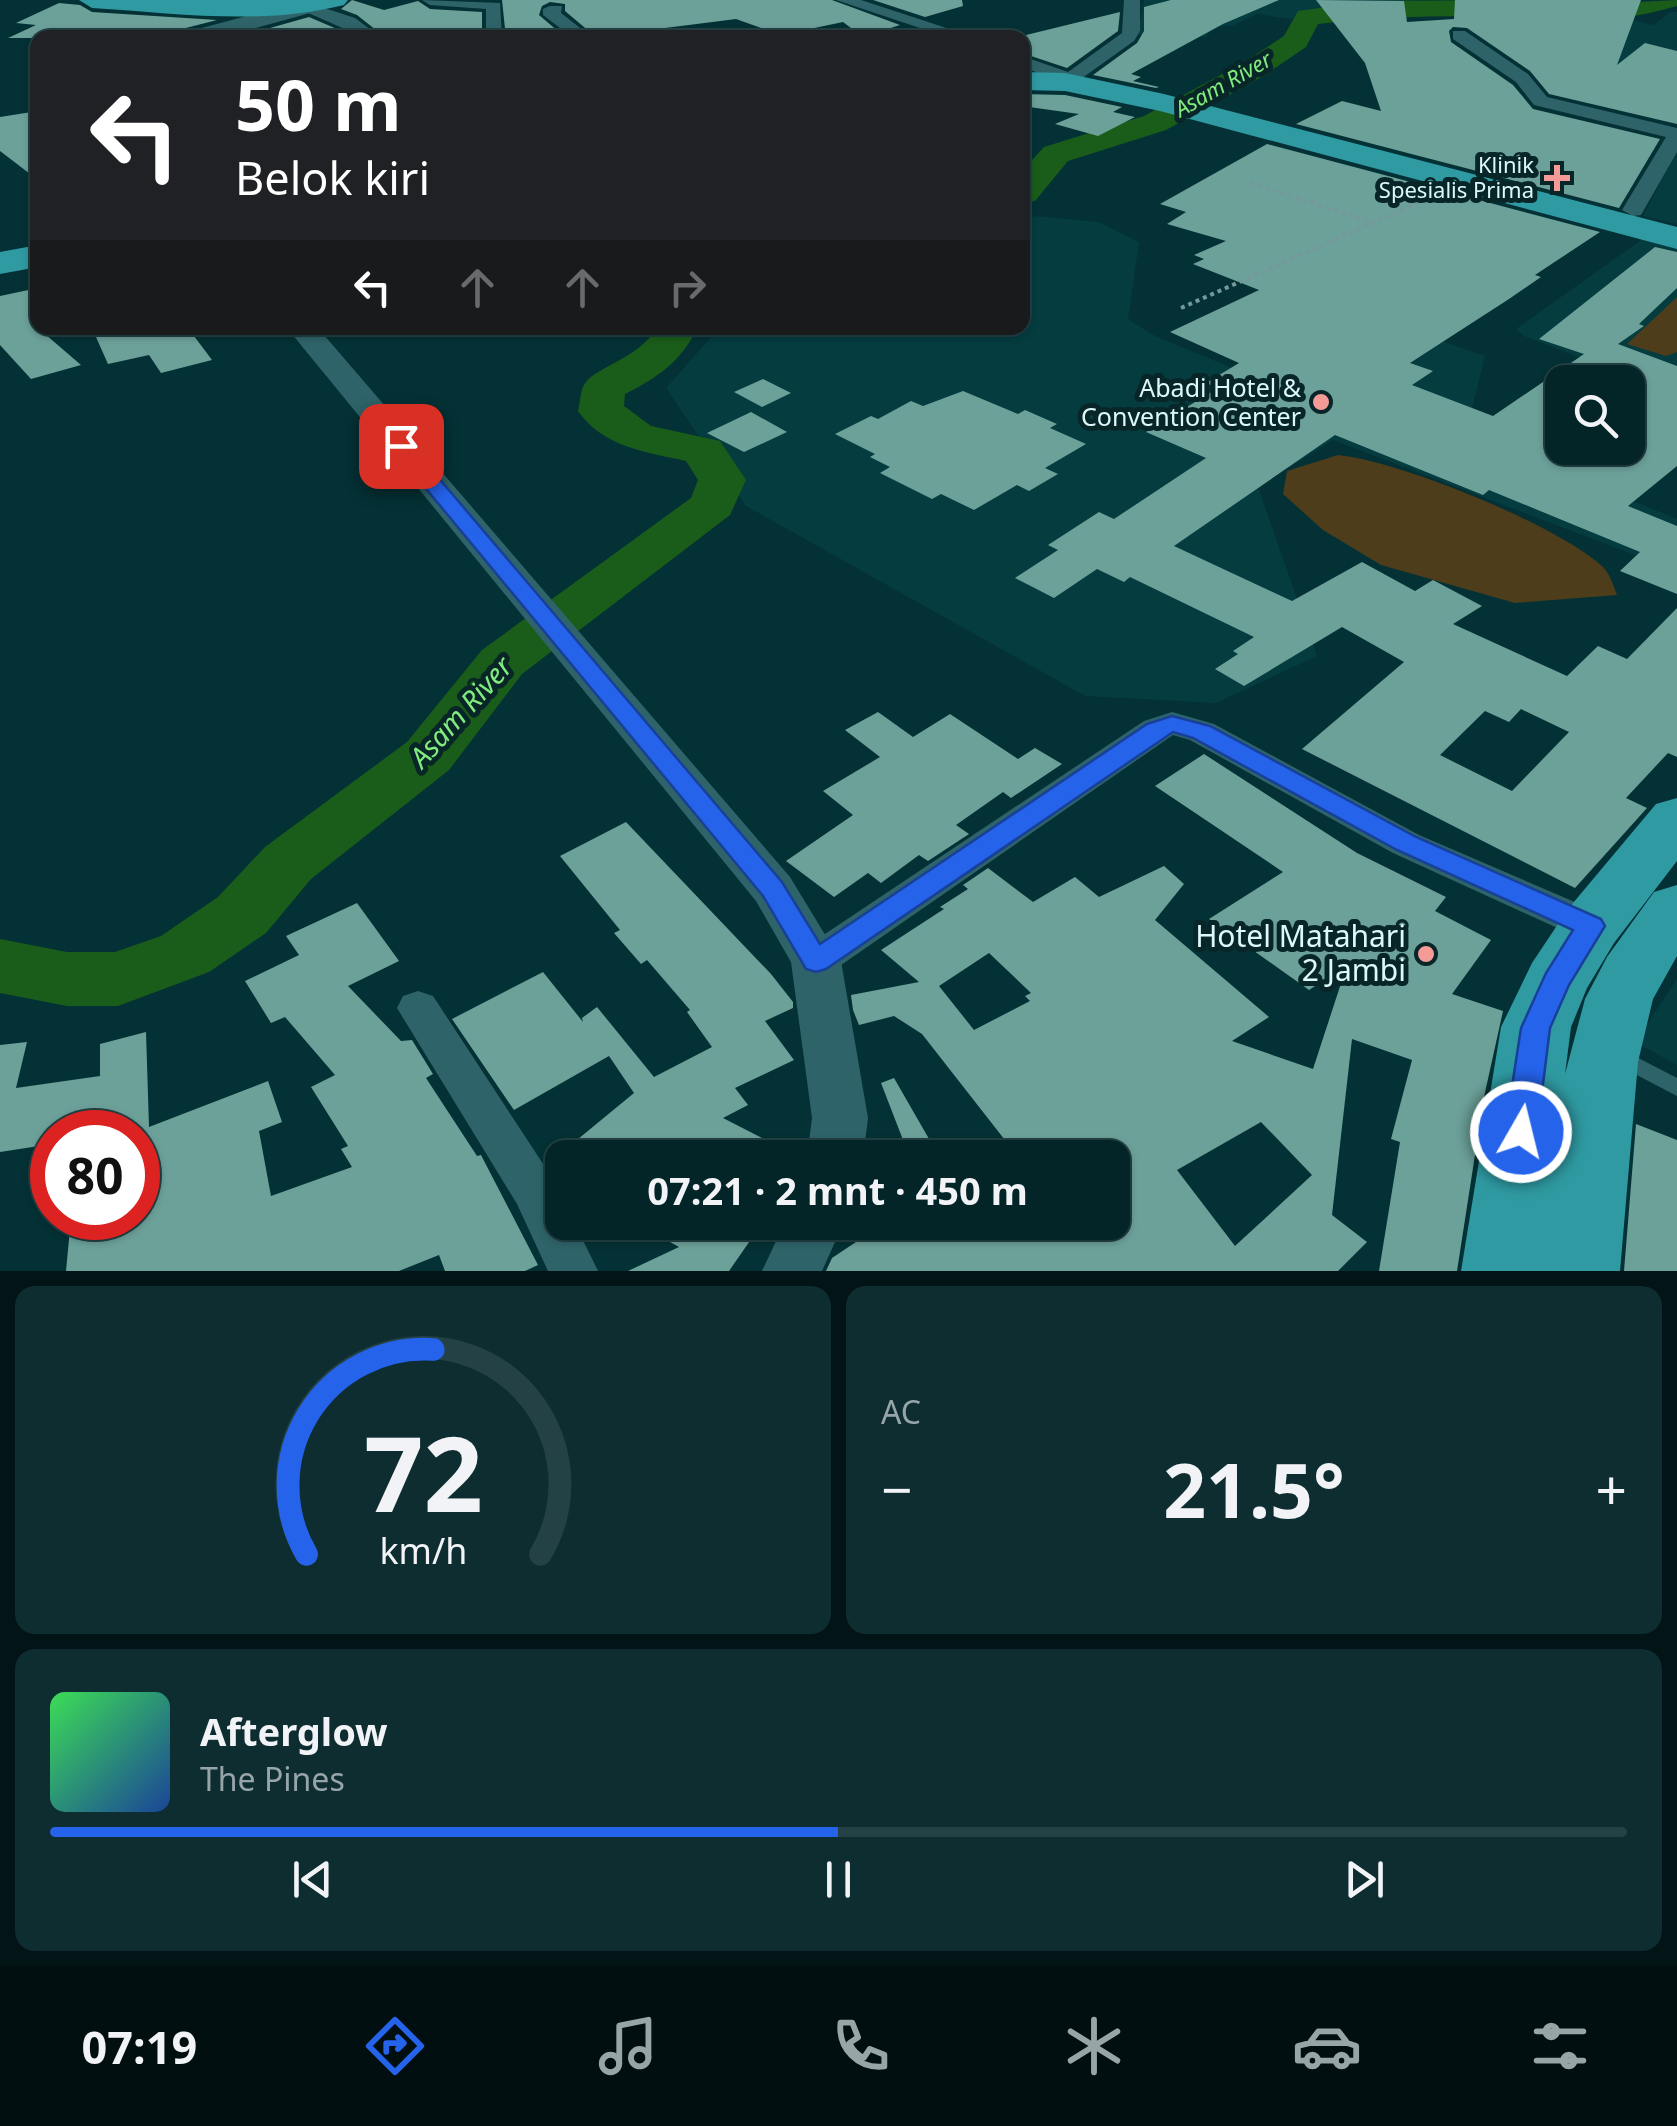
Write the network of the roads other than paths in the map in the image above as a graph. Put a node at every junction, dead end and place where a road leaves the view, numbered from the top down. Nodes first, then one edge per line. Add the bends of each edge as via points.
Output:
1 (92, 0) edge
2 (336, 0) edge
3 (430, 0) edge
4 (844, 0) edge
5 (1132, 0) edge
6 (306, 7) junction
7 (556, 9) dead end
8 (229, 17) junction
9 (205, 30) edge
10 (363, 30) edge
11 (494, 30) edge
12 (573, 30) edge
13 (943, 30) edge
14 (1458, 35) dead end
15 (1030, 64) edge
16 (1066, 80) junction
17 (1030, 81) edge
18 (1677, 135) edge
19 (1464, 180) junction
20 (1633, 210) junction
21 (1677, 222) edge
22 (1677, 238) edge
23 (30, 246) edge
24 (0, 252) edge
25 (30, 257) edge
26 (0, 263) edge
27 (308, 335) edge
28 (1677, 819) edge
29 (1677, 909) edge
30 (1591, 926) junction
31 (816, 961) junction
32 (418, 1008) dead end
33 (1570, 1037) junction
34 (1677, 1088) edge
35 (837, 1140) edge
36 (807, 1240) edge
37 (574, 1271) edge
38 (792, 1271) edge
39 (1501, 1271) edge
40 (1580, 1271) edge

1 - 8 highway
2 - 6 highway
3 - 11 street via 494,6
4 - 13 street
5 - 16 street via 1128,37
6 - 8 highway
6 - 10 street
7 - 12 street via 549,12
8 - 9 main road
14 - 18 street via 1522,78 1541,100
15 - 16 street
16 - 17 highway
16 - 19 highway
18 - 20 street
19 - 20 highway via 1540,188
19 - 22 highway
20 - 21 highway
23 - 24 highway
25 - 26 highway
27 - 31 street via 773,889
28 - 30 highway
29 - 33 highway via 1620,996
30 - 31 street via 1406,844 1202,732 1172,724
30 - 33 highway via 1556,981
31 - 35 street via 840,1118
32 - 37 street via 534,1190
33 - 34 lane
33 - 39 highway
33 - 40 highway
36 - 38 street

